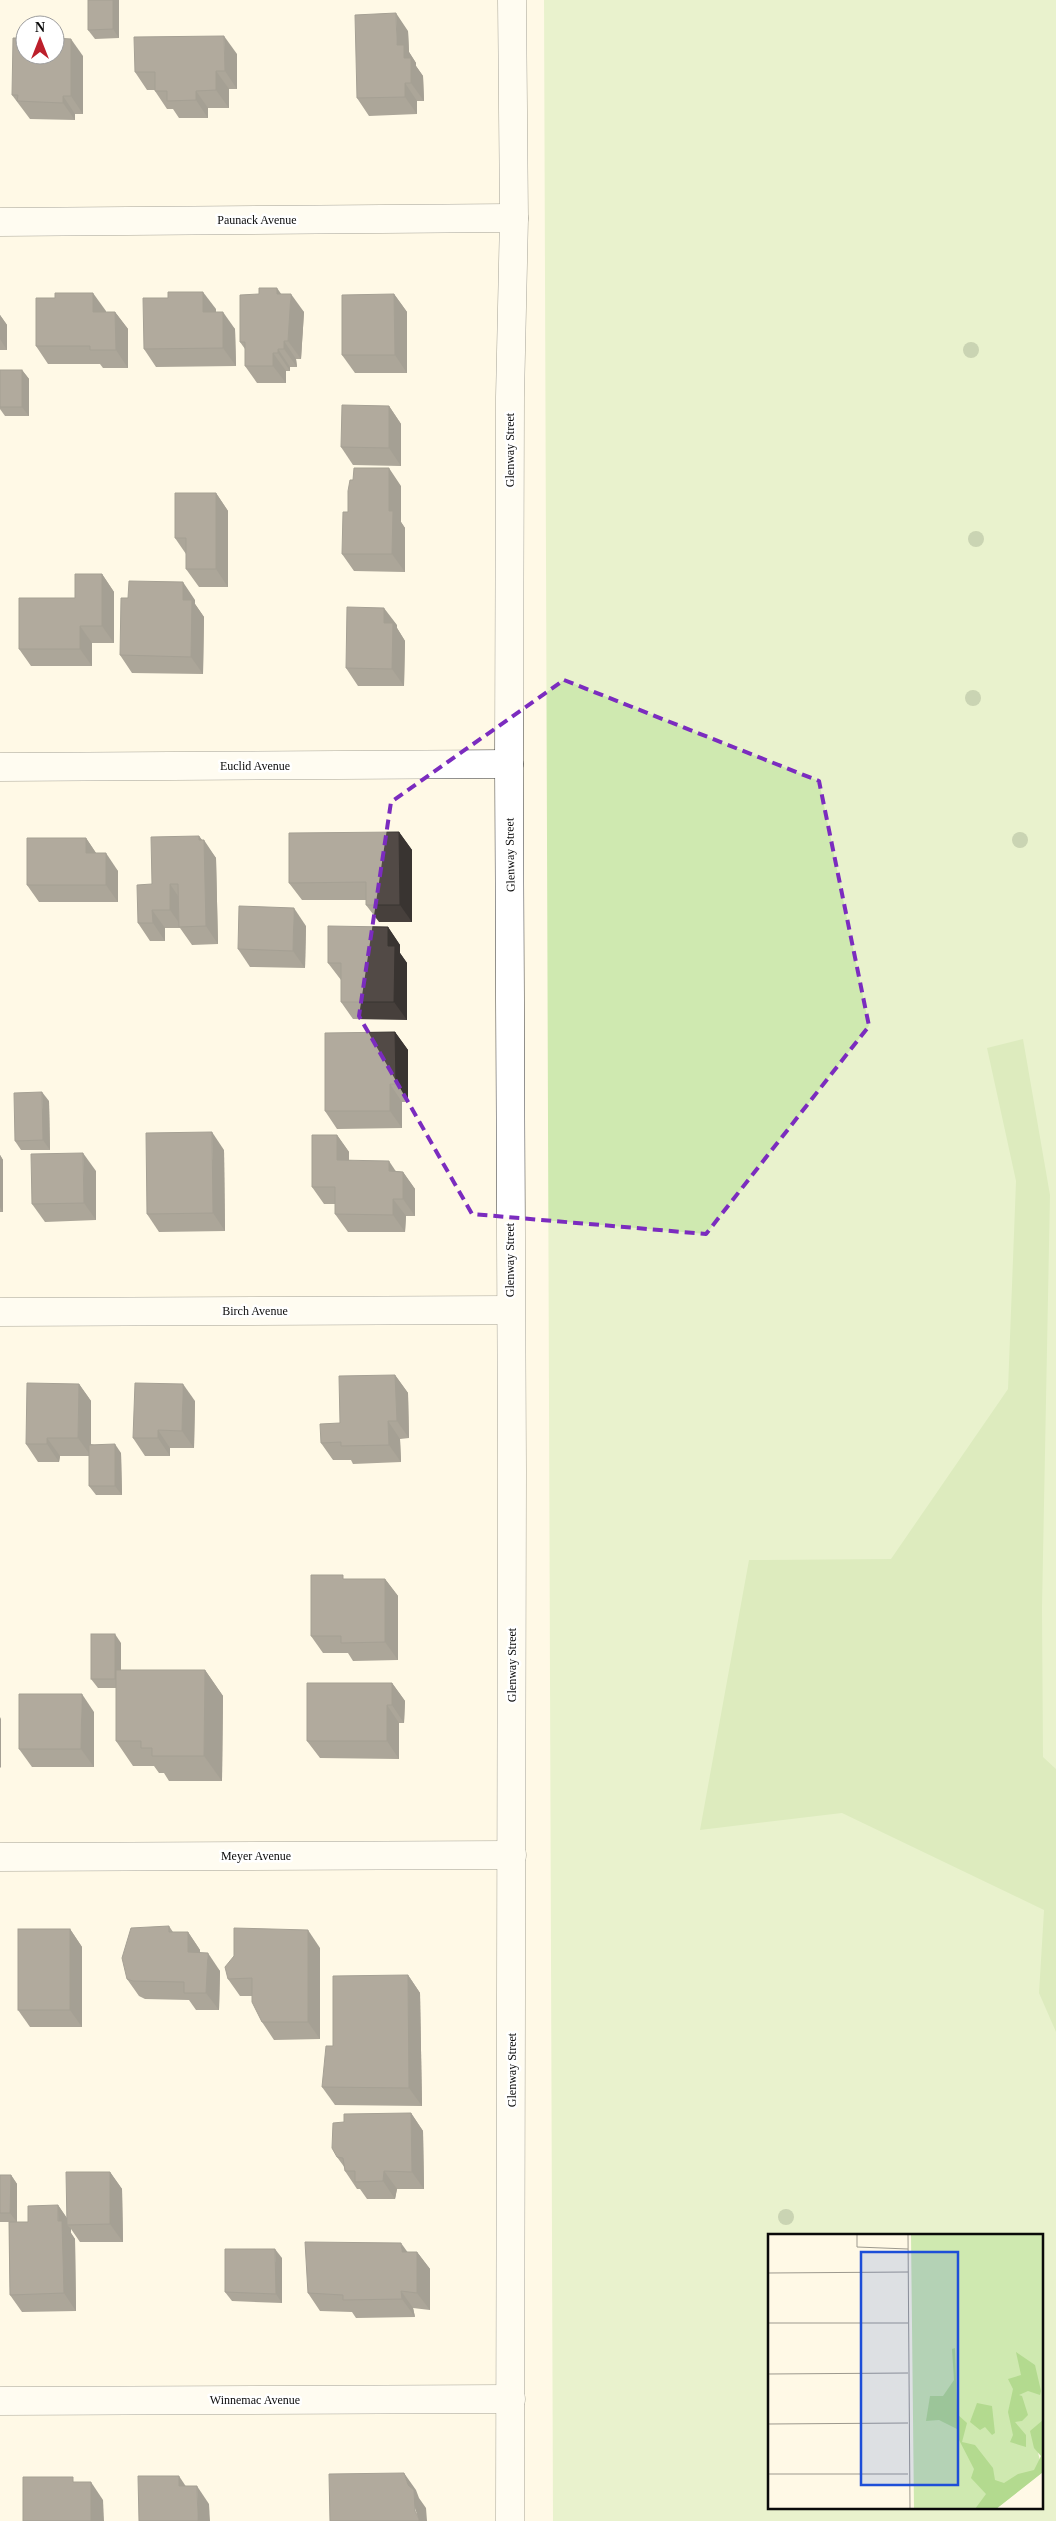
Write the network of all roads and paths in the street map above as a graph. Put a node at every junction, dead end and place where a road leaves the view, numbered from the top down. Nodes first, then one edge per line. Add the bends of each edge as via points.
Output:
1 (512, 0) edge
2 (514, 218) junction
3 (0, 222) edge
4 (509, 764) junction
5 (0, 767) edge
6 (510, 1310) junction
7 (0, 1312) edge
8 (512, 1855) junction
9 (0, 1857) edge
10 (511, 2399) junction
11 (0, 2401) edge
12 (510, 2521) edge

1 - 2 street, Glenway Street
2 - 3 street, Paunack Avenue
2 - 4 street, Glenway Street
4 - 5 street, Euclid Avenue
4 - 6 street, Glenway Street
6 - 7 street, Birch Avenue
6 - 8 street, Glenway Street
8 - 9 street, Meyer Avenue
8 - 10 street, Glenway Street
10 - 11 street, Winnemac Avenue
10 - 12 street, Glenway Street

